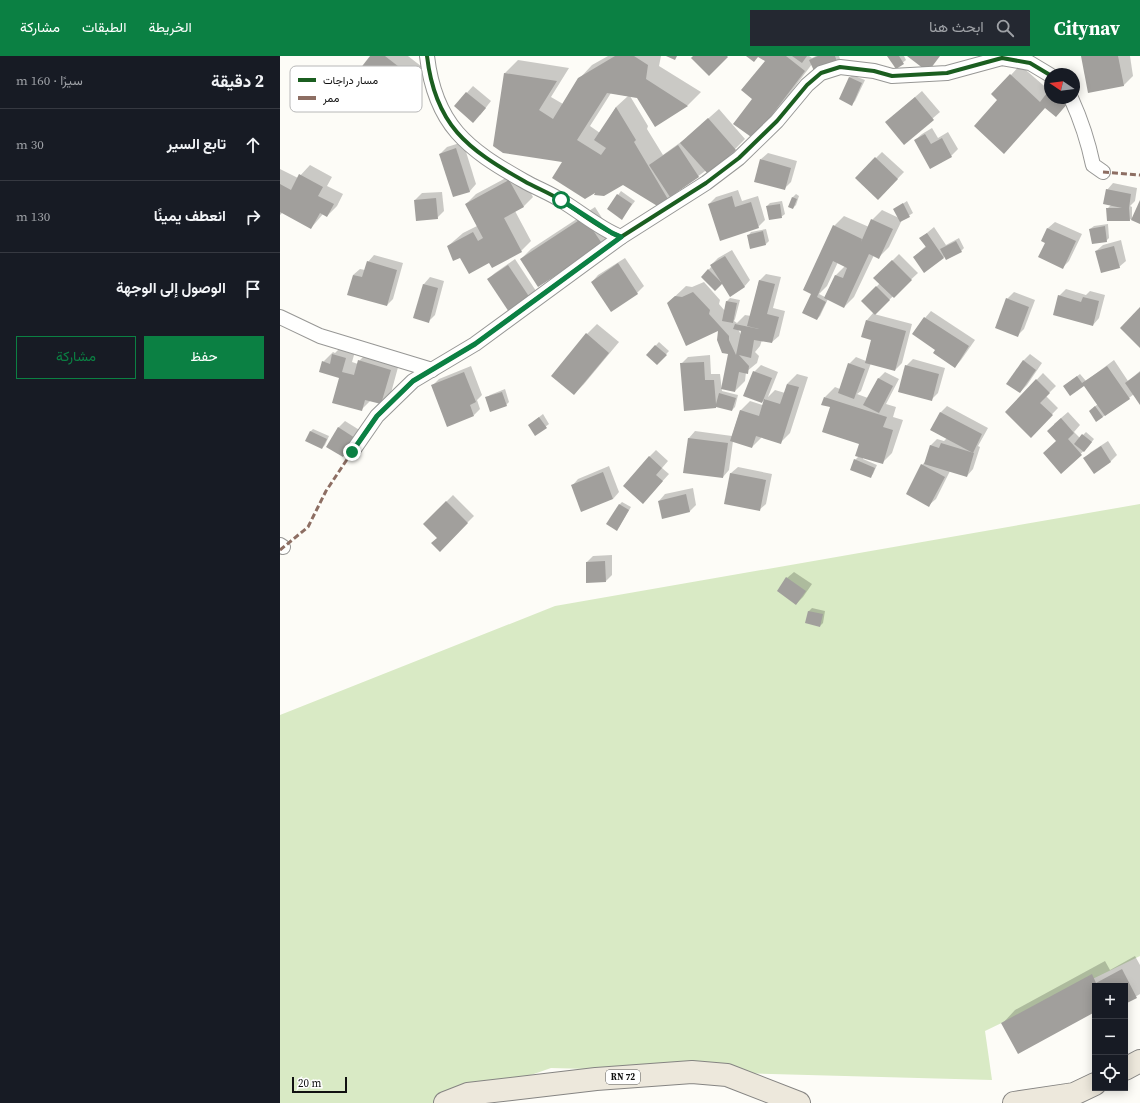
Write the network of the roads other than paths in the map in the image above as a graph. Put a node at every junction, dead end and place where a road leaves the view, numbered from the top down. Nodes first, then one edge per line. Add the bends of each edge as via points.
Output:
1 (427, 56) edge
2 (1044, 71) edge
3 (1074, 104) edge
4 (1103, 172) dead end
5 (621, 237) junction
6 (280, 317) edge
7 (432, 370) junction
8 (352, 452) dead end
9 (1140, 1061) edge
10 (1128, 1067) edge
11 (1092, 1085) edge
12 (445, 1103) edge
13 (799, 1103) edge
14 (1014, 1103) edge

1 - 5 street via 438,105 453,129 471,148
2 - 5 street via 1030,63 1002,58 948,73 892,76 840,67 821,73 777,121 738,158 706,183
3 - 4 street via 1088,142 1093,165
5 - 7 street via 475,344
6 - 7 street via 320,336
7 - 8 street via 413,381 377,416
9 - 10 main road
11 - 14 main road via 1074,1094
12 - 13 main road, RN 72 via 468,1094 596,1079 692,1072 727,1075

